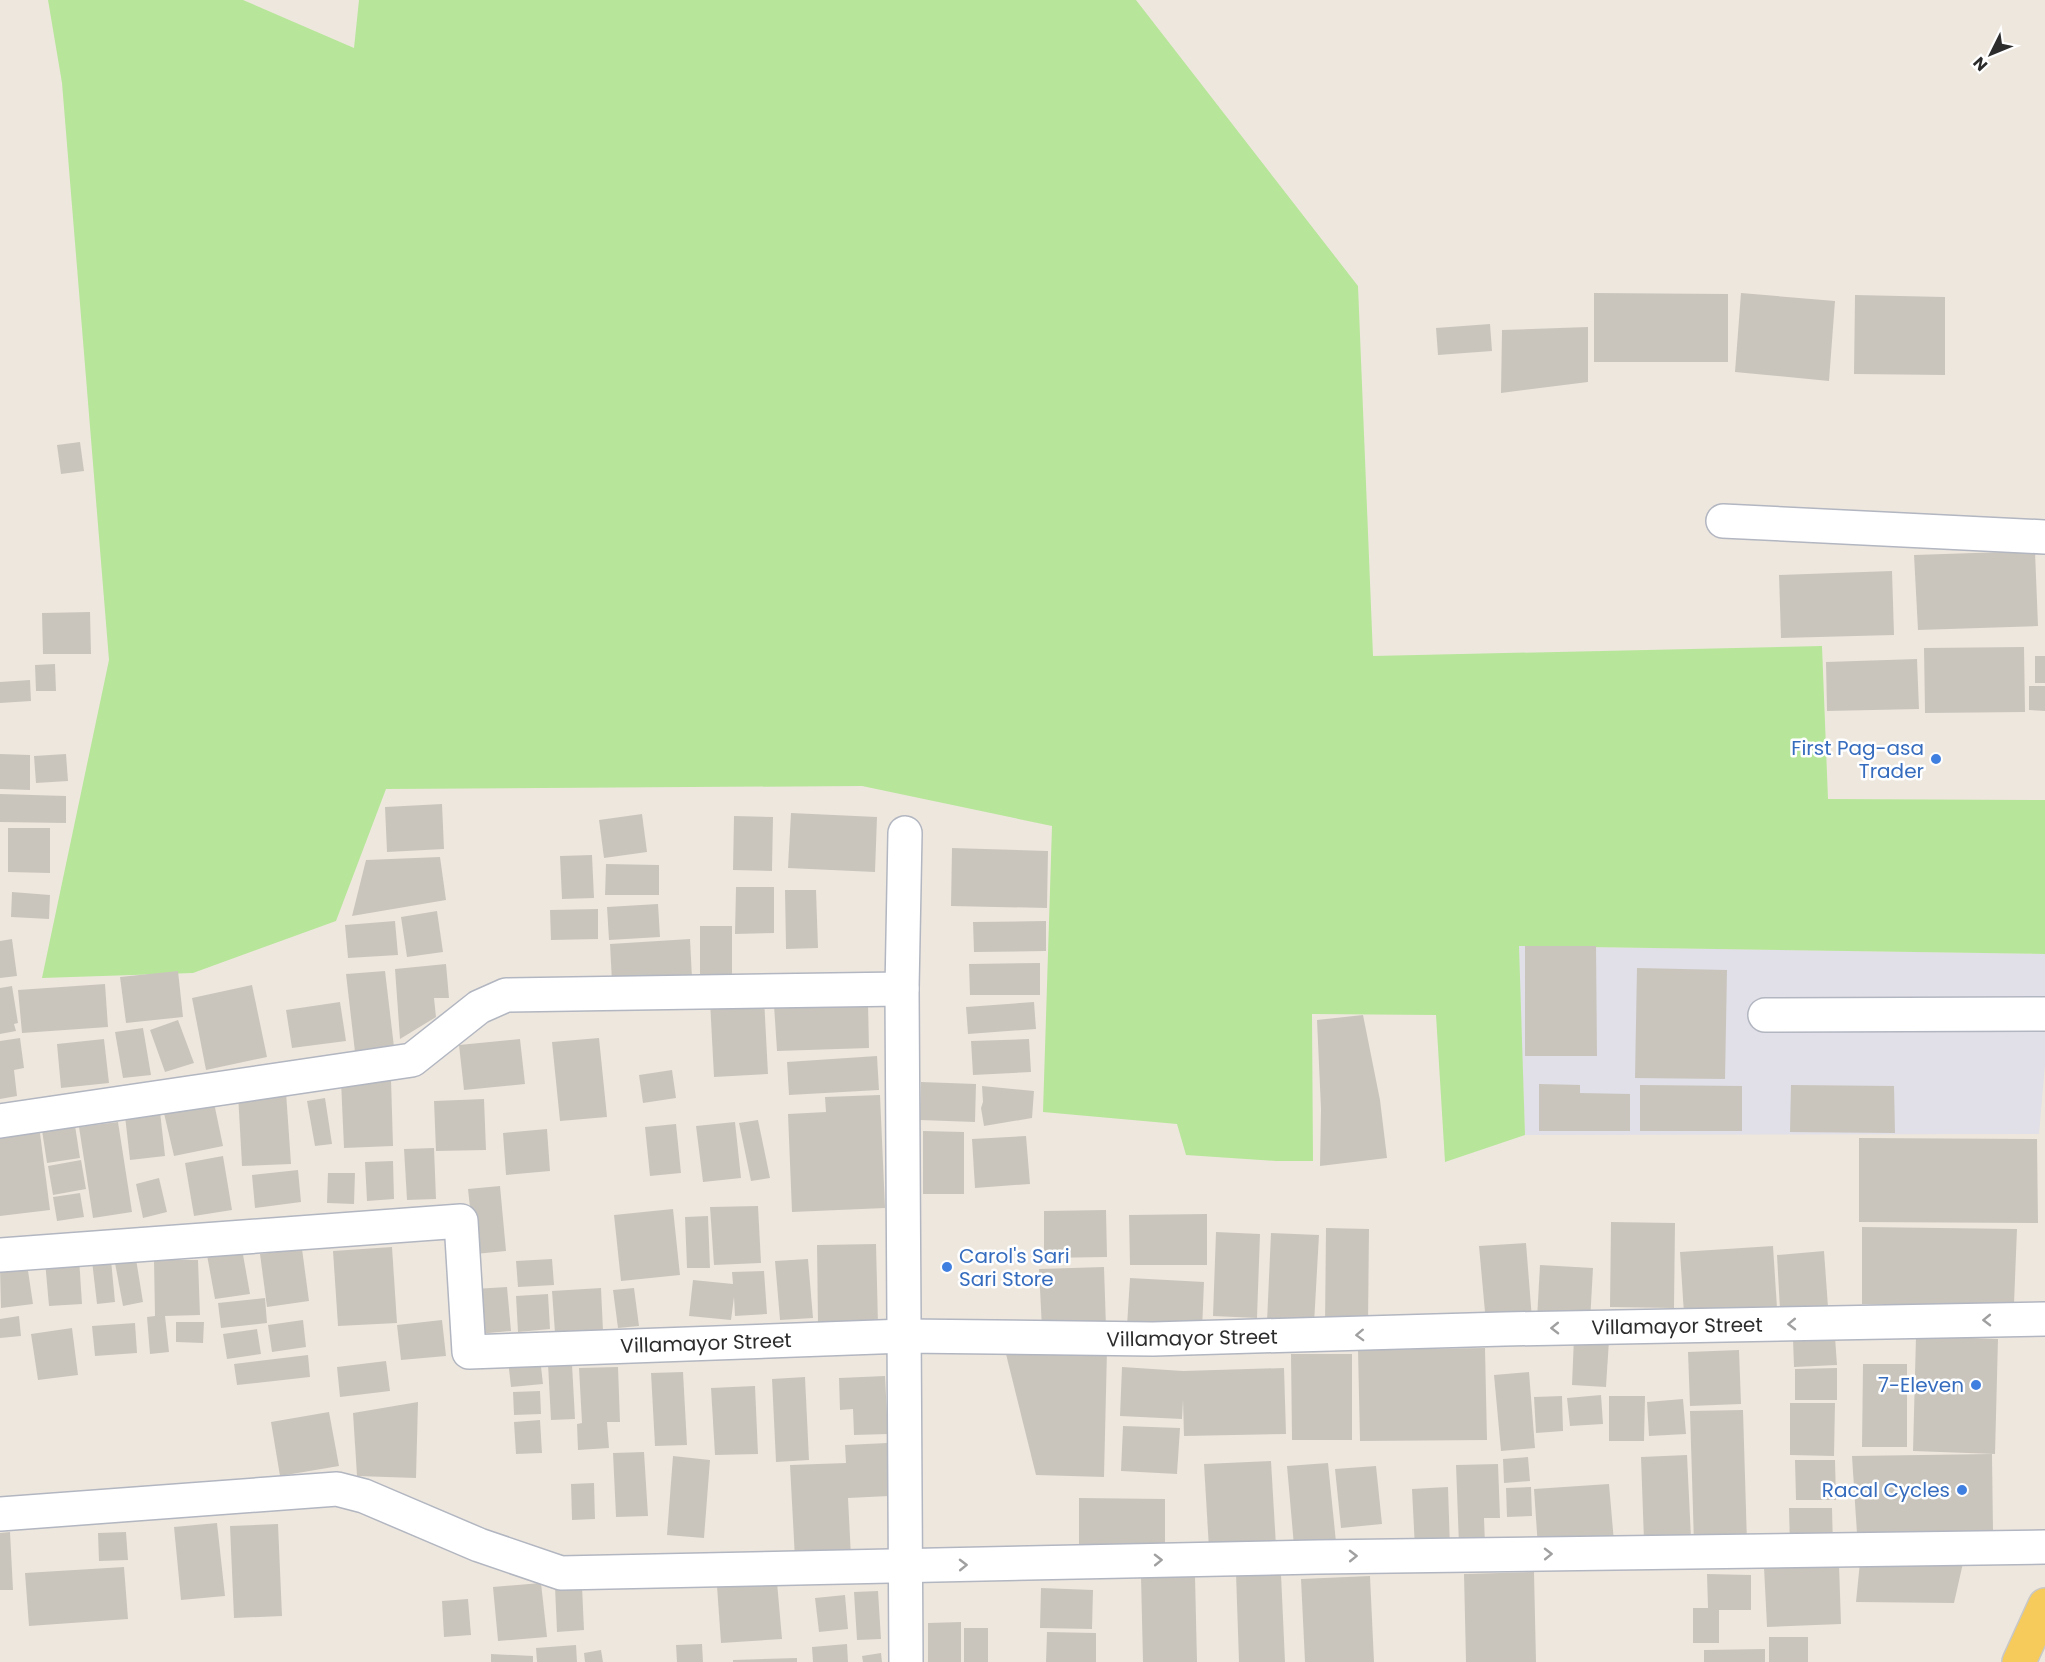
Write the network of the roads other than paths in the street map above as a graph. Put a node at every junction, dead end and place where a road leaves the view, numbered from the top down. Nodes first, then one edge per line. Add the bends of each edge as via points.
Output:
1 (1723, 521) dead end
2 (2045, 537) edge
3 (905, 833) dead end
4 (903, 989) junction
5 (2045, 1014) edge
6 (1765, 1015) dead end
7 (0, 1121) edge
8 (0, 1255) edge
9 (2045, 1319) edge
10 (905, 1336) junction
11 (0, 1514) edge
12 (2045, 1547) edge
13 (904, 1566) junction
14 (2045, 1605) edge
15 (906, 1662) edge
16 (2019, 1662) edge

1 - 2 street
3 - 4 street
4 - 7 street via 506,995 479,1007 412,1060
4 - 10 street
5 - 6 street
8 - 10 street, Villamayor Street via 461,1221 469,1352
9 -> 10 street, Villamayor Street via 1153,1340
10 - 13 street
11 - 13 street via 337,1489 561,1573
13 -> 12 street
13 - 15 street
14 - 16 main road

